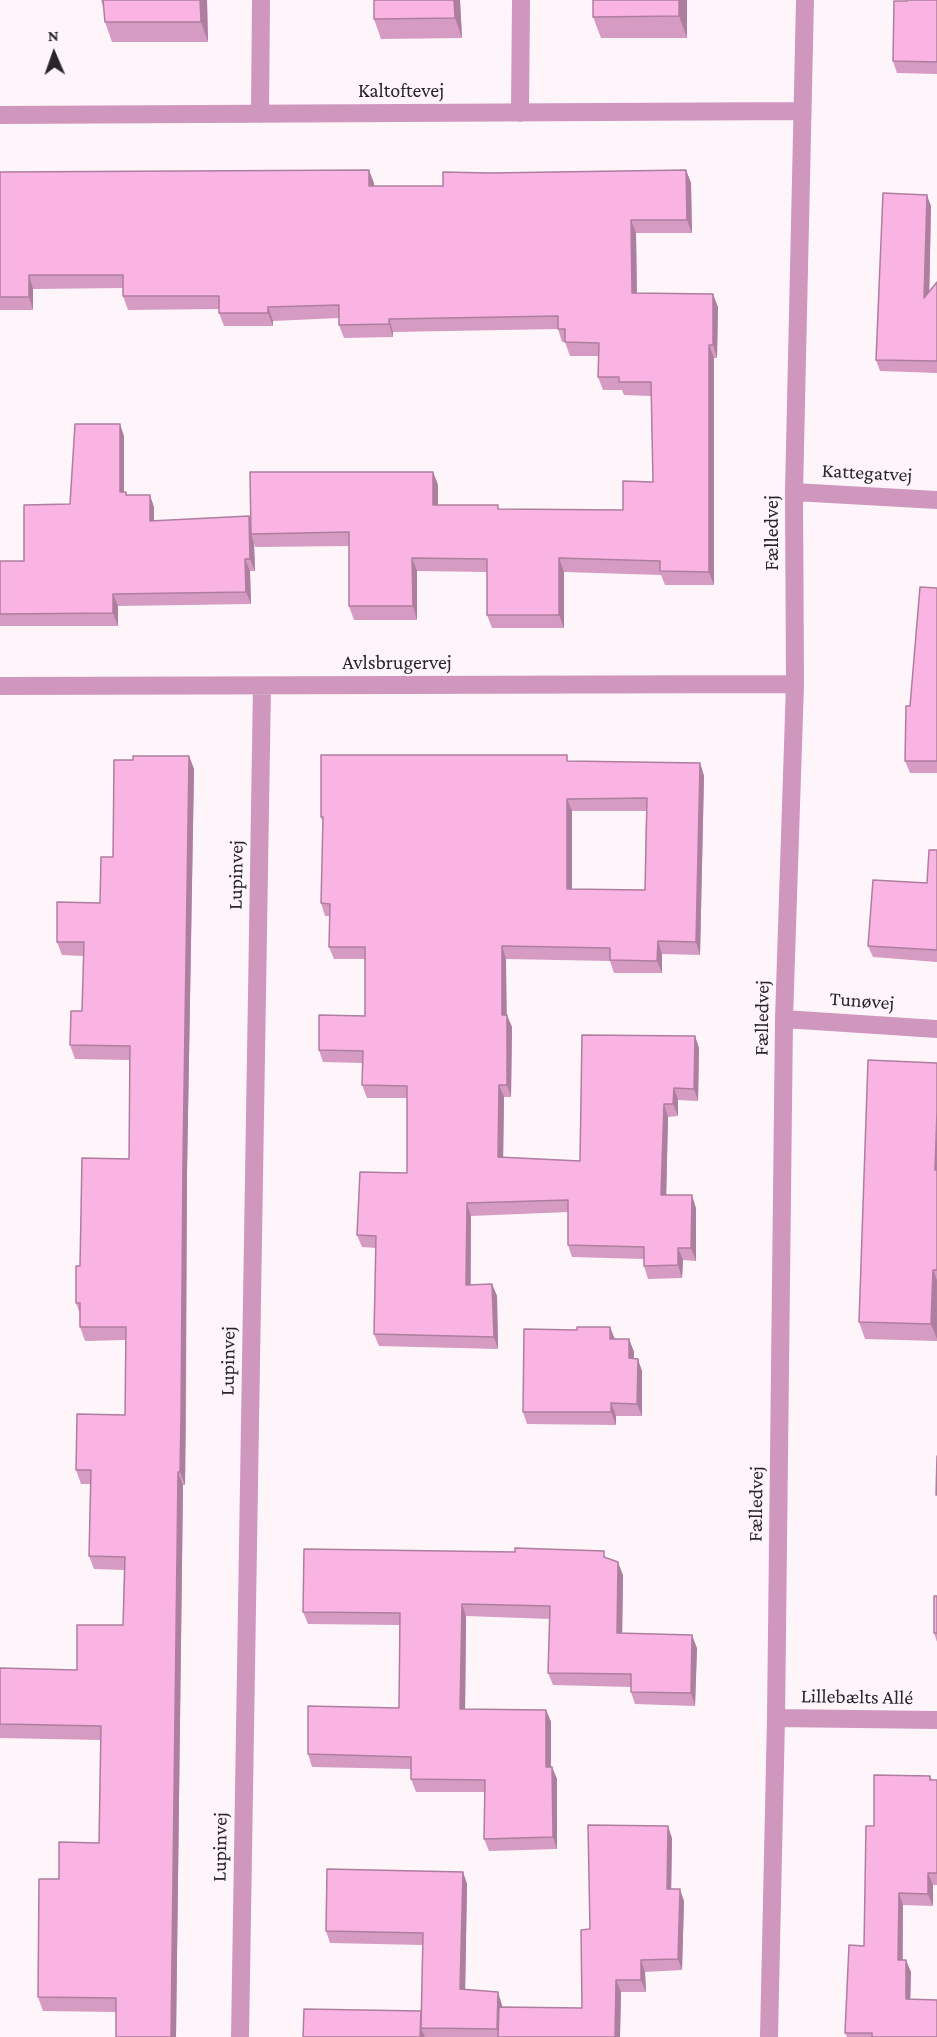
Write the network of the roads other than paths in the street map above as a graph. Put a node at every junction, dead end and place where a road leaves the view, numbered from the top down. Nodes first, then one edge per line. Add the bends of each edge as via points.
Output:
1 (261, 0) edge
2 (521, 0) edge
3 (805, 0) edge
4 (802, 111) junction
5 (520, 113) junction
6 (0, 114) edge
7 (260, 114) junction
8 (794, 492) junction
9 (937, 500) edge
10 (795, 684) junction
11 (0, 686) edge
12 (262, 686) junction
13 (784, 1019) junction
14 (937, 1029) edge
15 (776, 1718) junction
16 (937, 1720) edge
17 (240, 2037) edge
18 (769, 2037) edge

1 - 7 street
2 - 5 street
3 - 4 street, Fælledvej
4 - 5 street, Kaltoftevej
4 - 8 street, Fælledvej
5 - 7 street, Kaltoftevej
6 - 7 street, Kaltoftevej
8 - 9 street, Kattegatvej
8 - 10 street, Fælledvej
10 - 12 street, Avlsbrugervej
10 - 13 street, Fælledvej
11 - 12 street, Avlsbrugervej
12 - 17 street, Lupinvej
13 - 14 street, Tunøvej
13 - 15 street, Fælledvej
15 - 16 street, Lillebælts Allé
15 - 18 street, Fælledvej

